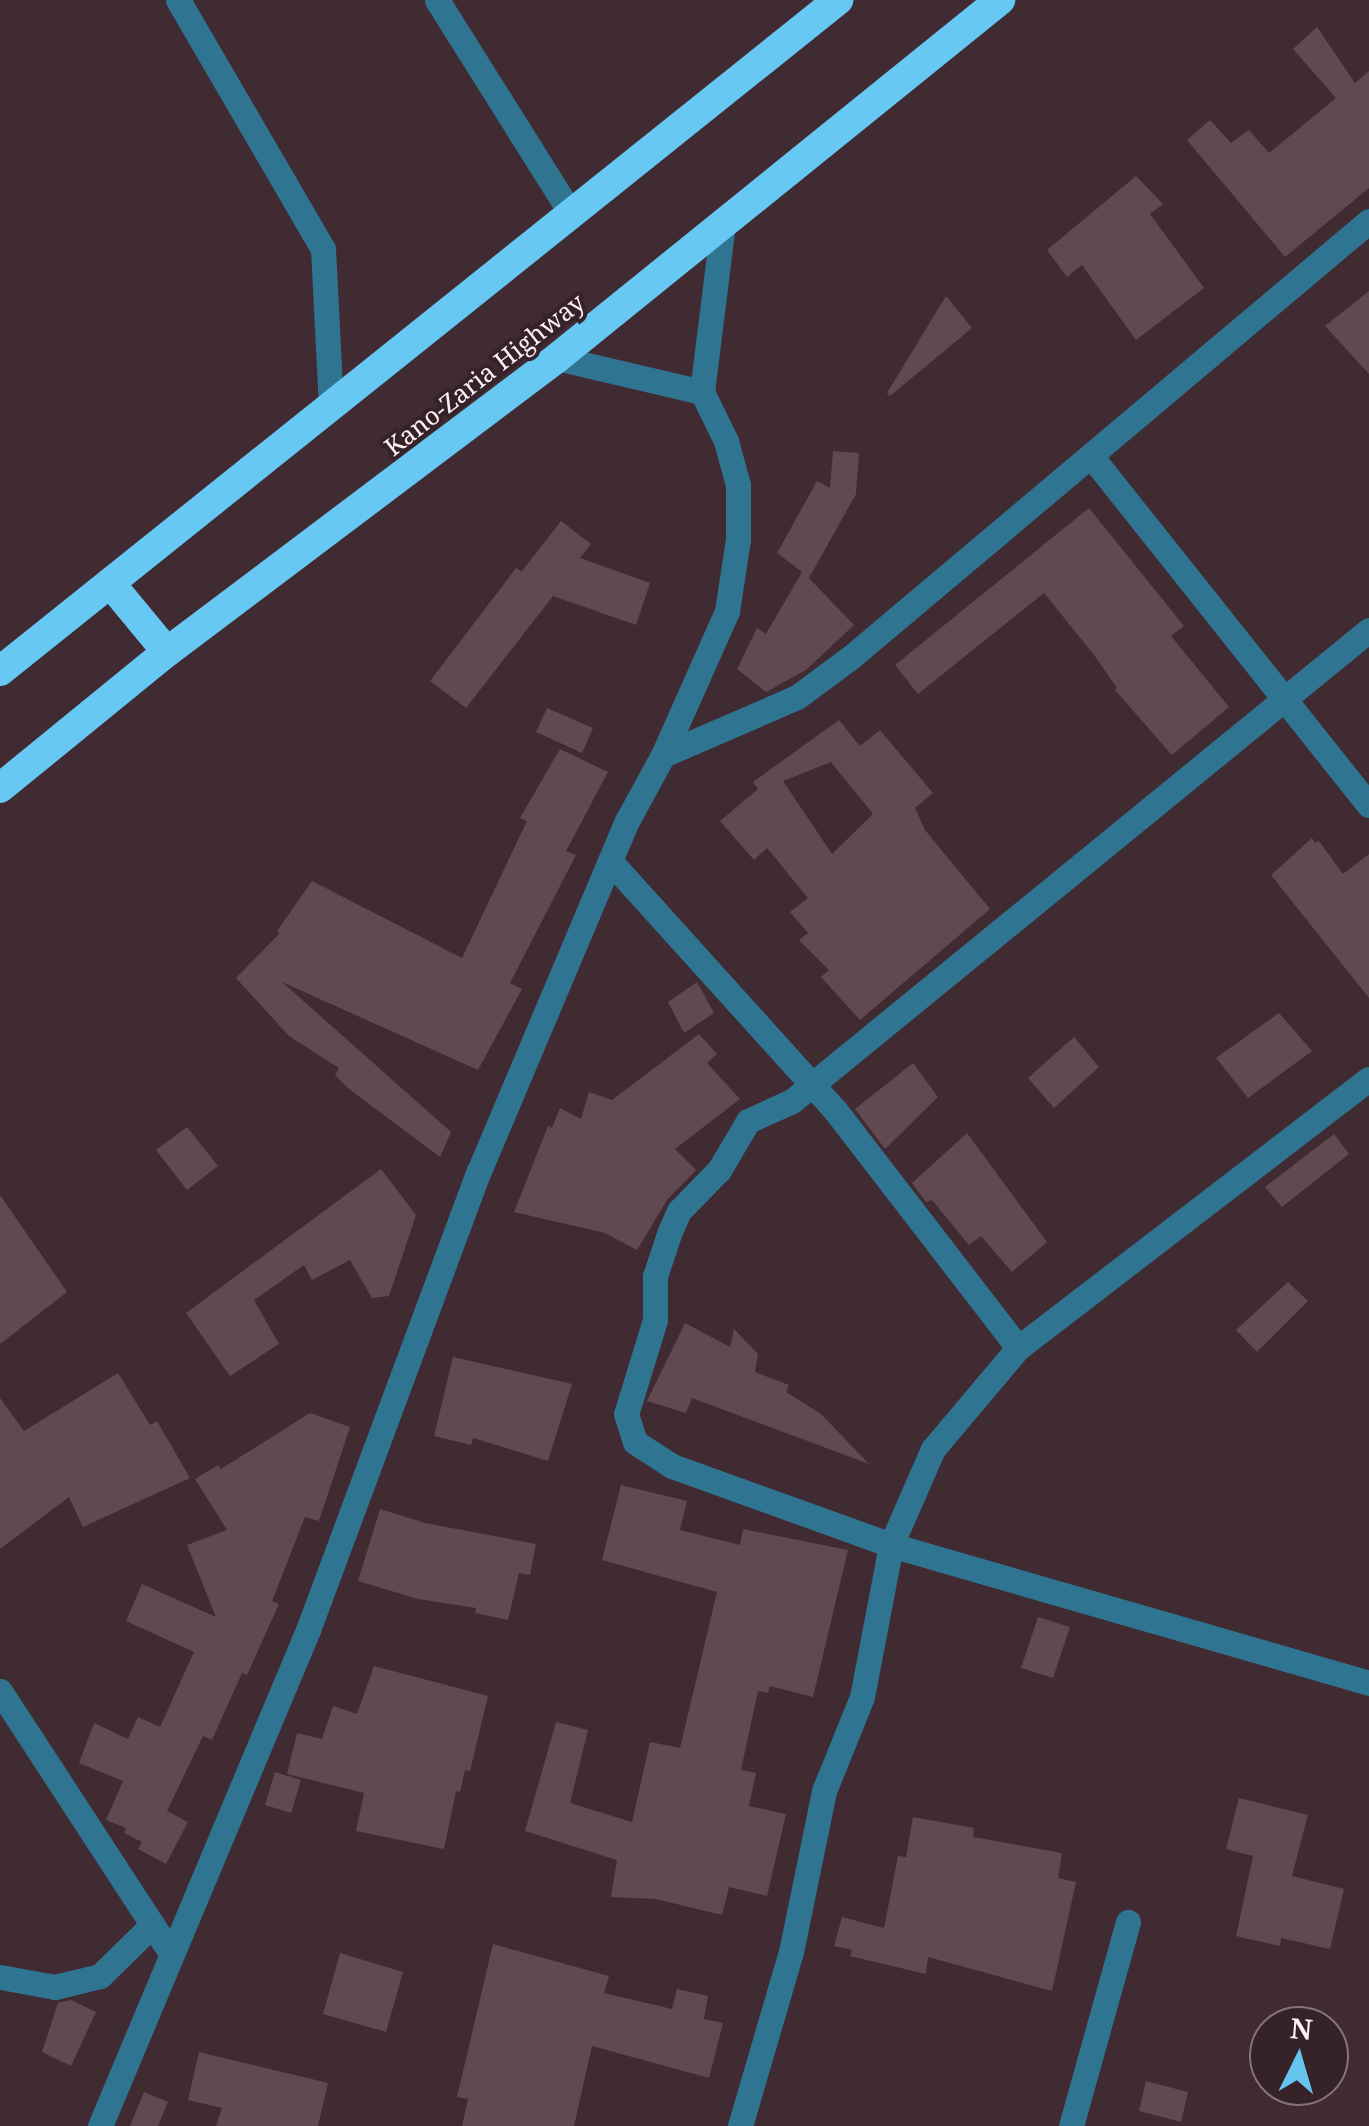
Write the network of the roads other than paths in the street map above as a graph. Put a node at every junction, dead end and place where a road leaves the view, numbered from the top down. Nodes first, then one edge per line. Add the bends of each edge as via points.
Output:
1 (178, 0) edge
2 (436, 0) edge
3 (838, 0) edge
4 (1000, 0) edge
5 (571, 214) junction
6 (1369, 222) edge
7 (723, 224) junction
8 (557, 358) junction
9 (702, 392) junction
10 (331, 406) junction
11 (1091, 456) junction
12 (110, 583) junction
13 (1369, 630) edge
14 (167, 652) junction
15 (0, 671) edge
16 (1283, 697) junction
17 (663, 755) junction
18 (0, 788) edge
19 (1369, 804) edge
20 (610, 861) junction
21 (1369, 1079) edge
22 (812, 1085) junction
23 (1018, 1348) junction
24 (891, 1546) junction
25 (1369, 1683) edge
26 (0, 1690) edge
27 (1128, 1922) dead end
28 (152, 1925) junction
29 (171, 1954) junction
30 (0, 1977) edge
31 (100, 2126) edge
32 (740, 2126) edge
33 (1071, 2126) edge

1 - 10 street via 324,248
2 - 5 street
3 - 5 highway
4 - 7 highway, Kano-Zaria Highway
5 - 10 highway
6 - 11 street
7 - 8 highway, Kano-Zaria Highway
7 - 9 street
8 - 9 street
8 - 14 highway, Kano-Zaria Highway
9 - 17 street via 738,485 738,539 728,611
10 - 12 highway
11 - 16 street
11 - 17 street via 796,697
12 - 14 highway
12 - 15 highway
13 - 16 street
14 - 18 highway, Kano-Zaria Highway
16 - 19 street
16 - 22 street
17 - 20 street
20 - 22 street
20 - 29 street via 479,1171 308,1630
21 - 23 street
22 - 23 street
22 - 24 street via 792,1102 748,1121 719,1170 679,1211 655,1276 655,1320 626,1414 635,1442 672,1466
23 - 24 street via 933,1449
24 - 25 street
24 - 32 street via 862,1698 824,1791 791,1952
26 - 28 street
27 - 33 street
28 - 29 street
28 - 30 street via 100,1976 55,1987
29 - 31 street

